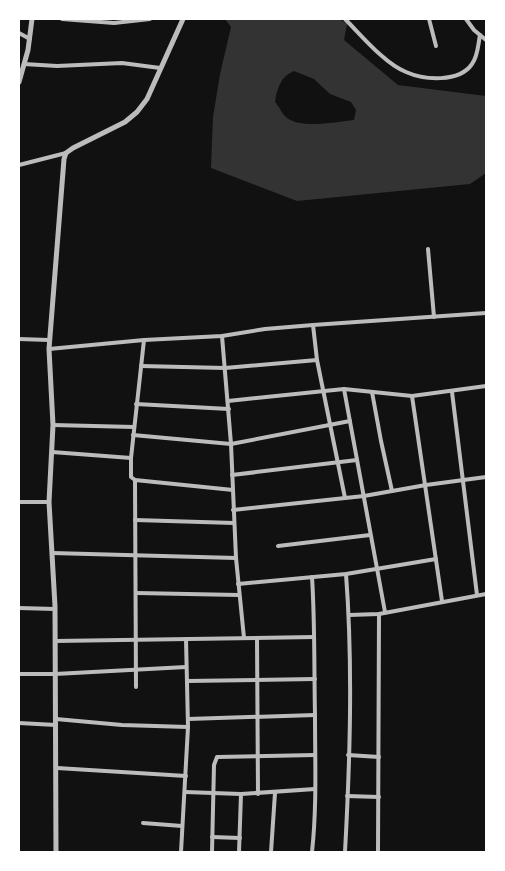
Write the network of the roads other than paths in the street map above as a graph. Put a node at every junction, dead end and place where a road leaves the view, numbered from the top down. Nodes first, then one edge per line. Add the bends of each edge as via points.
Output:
1 (32, 19) edge
2 (62, 19) edge
3 (150, 19) edge
4 (183, 19) edge
5 (345, 19) edge
6 (430, 19) edge
7 (466, 19) edge
8 (110, 21) edge
9 (19, 33) edge
10 (480, 35) junction
11 (30, 38) junction
12 (486, 40) edge
13 (436, 46) dead end
14 (24, 64) junction
15 (160, 68) junction
16 (19, 82) edge
17 (66, 153) junction
18 (19, 166) edge
19 (428, 248) dead end
20 (486, 313) edge
21 (434, 317) junction
22 (313, 325) junction
23 (222, 336) junction
24 (19, 339) edge
25 (49, 340) junction
26 (144, 340) junction
27 (49, 349) junction
28 (318, 360) junction
29 (141, 366) junction
30 (225, 368) junction
31 (486, 386) edge
32 (344, 389) junction
33 (324, 390) junction
34 (372, 392) junction
35 (452, 392) junction
36 (412, 396) junction
37 (228, 402) junction
38 (136, 404) junction
39 (229, 409) junction
40 (350, 421) junction
41 (331, 423) junction
42 (53, 425) junction
43 (134, 427) junction
44 (133, 435) junction
45 (231, 444) junction
46 (52, 452) junction
47 (131, 458) junction
48 (357, 460) junction
49 (337, 462) junction
50 (232, 475) junction
51 (486, 477) edge
52 (135, 480) junction
53 (462, 480) junction
54 (426, 485) junction
55 (233, 490) junction
56 (392, 491) junction
57 (364, 496) junction
58 (345, 498) junction
59 (19, 502) edge
60 (50, 502) junction
61 (233, 510) junction
62 (136, 520) junction
63 (234, 523) junction
64 (370, 535) junction
65 (278, 546) dead end
66 (52, 553) junction
67 (136, 555) junction
68 (236, 558) junction
69 (436, 559) junction
70 (377, 568) junction
71 (346, 574) junction
72 (312, 577) junction
73 (238, 584) junction
74 (136, 593) junction
75 (486, 594) edge
76 (239, 595) junction
77 (477, 595) junction
78 (442, 600) junction
79 (19, 608) edge
80 (55, 609) junction
81 (385, 612) junction
82 (378, 614) junction
83 (349, 615) junction
84 (314, 637) junction
85 (244, 638) junction
86 (257, 638) junction
87 (186, 639) junction
88 (136, 640) junction
89 (55, 641) junction
90 (186, 667) junction
91 (136, 670) junction
92 (19, 674) edge
93 (56, 674) junction
94 (256, 679) junction
95 (314, 679) junction
96 (187, 681) junction
97 (136, 687) dead end
98 (315, 715) junction
99 (257, 716) junction
100 (188, 719) junction
101 (56, 722) junction
102 (19, 723) edge
103 (188, 728) junction
104 (315, 754) junction
105 (348, 755) junction
106 (258, 756) junction
107 (379, 757) junction
108 (57, 768) junction
109 (186, 776) junction
110 (315, 789) junction
111 (185, 792) junction
112 (275, 793) junction
113 (214, 794) junction
114 (241, 794) junction
115 (258, 794) junction
116 (347, 796) junction
117 (379, 797) junction
118 (143, 824) dead end
119 (182, 826) junction
120 (212, 837) junction
121 (240, 838) junction
122 (56, 852) edge
123 (181, 852) edge
124 (212, 852) edge
125 (239, 852) edge
126 (271, 852) edge
127 (312, 852) edge
128 (345, 852) edge
129 (378, 852) edge

1 - 11 street
2 - 8 street
3 - 8 street
4 - 15 street
5 - 10 street via 394,65 406,72 429,77 451,77 464,72 476,56
6 - 13 street
7 - 10 street
9 - 11 street
10 - 12 street
11 - 14 street
14 - 15 street via 122,63
14 - 16 street
15 - 17 street via 147,99 137,112
17 - 18 street
17 - 25 street
19 - 21 street
20 - 21 street
21 - 22 street
22 - 23 street
22 - 28 street
23 - 26 street
23 - 30 street
24 - 25 street
25 - 27 street
26 - 27 street
26 - 29 street
27 - 42 street
28 - 30 street
28 - 33 street
29 - 30 street
29 - 38 street
30 - 37 street
31 - 35 street
32 - 33 street
32 - 34 street
32 - 40 street
33 - 37 street
33 - 41 street
34 - 36 street
34 - 56 street
35 - 36 street
35 - 53 street
36 - 54 street
37 - 39 street
38 - 39 street
38 - 43 street
39 - 45 street
40 - 41 street
40 - 48 street
41 - 45 street
41 - 49 street
42 - 43 street
42 - 46 street
43 - 44 street
44 - 45 street
44 - 47 street
45 - 50 street
46 - 47 street
46 - 60 street
47 - 52 street via 130,472
48 - 49 street
48 - 57 street
49 - 50 street
49 - 58 street
50 - 55 street
51 - 53 street
52 - 55 street
52 - 62 street
53 - 54 street
53 - 77 street
54 - 56 street
54 - 69 street
55 - 61 street
56 - 57 street
57 - 58 street
57 - 64 street
58 - 61 street
59 - 60 street
60 - 66 street
61 - 63 street
62 - 63 street
62 - 67 street
63 - 68 street
64 - 65 street
64 - 70 street
66 - 67 street
66 - 80 street
67 - 68 street
67 - 74 street
68 - 73 street
69 - 70 street
69 - 78 street
70 - 71 street
70 - 81 street
71 - 72 street
71 - 83 street
72 - 73 street
72 - 84 street
73 - 76 street
74 - 76 street
74 - 88 street
75 - 77 street
76 - 85 street
77 - 78 street
78 - 81 street
79 - 80 street
80 - 89 street
81 - 82 street
82 - 83 street
82 - 107 street
83 - 105 street
84 - 86 street
84 - 95 street
85 - 86 street
85 - 87 street
86 - 94 street
87 - 88 street
87 - 90 street
88 - 89 street
88 - 91 street
89 - 93 street
90 - 91 street
90 - 96 street
91 - 93 street
91 - 97 street
92 - 93 street
93 - 101 street
94 - 95 street
94 - 96 street
94 - 99 street
95 - 98 street
96 - 100 street
98 - 99 street
98 - 104 street
99 - 100 street
99 - 106 street
100 - 103 street
101 - 102 street
101 - 103 street
101 - 108 street
103 - 109 street
104 - 106 street
104 - 110 street
105 - 107 street
105 - 116 street
106 - 113 street via 217,757
106 - 115 street
107 - 117 street
108 - 109 street
108 - 122 street
109 - 111 street
110 - 112 street
110 - 127 street
111 - 113 street
111 - 119 street
112 - 115 street
112 - 126 street
113 - 114 street
113 - 120 street
114 - 115 street
114 - 121 street
116 - 117 street
116 - 128 street
117 - 129 street
118 - 119 street
119 - 123 street
120 - 121 street
120 - 124 street
121 - 125 street

